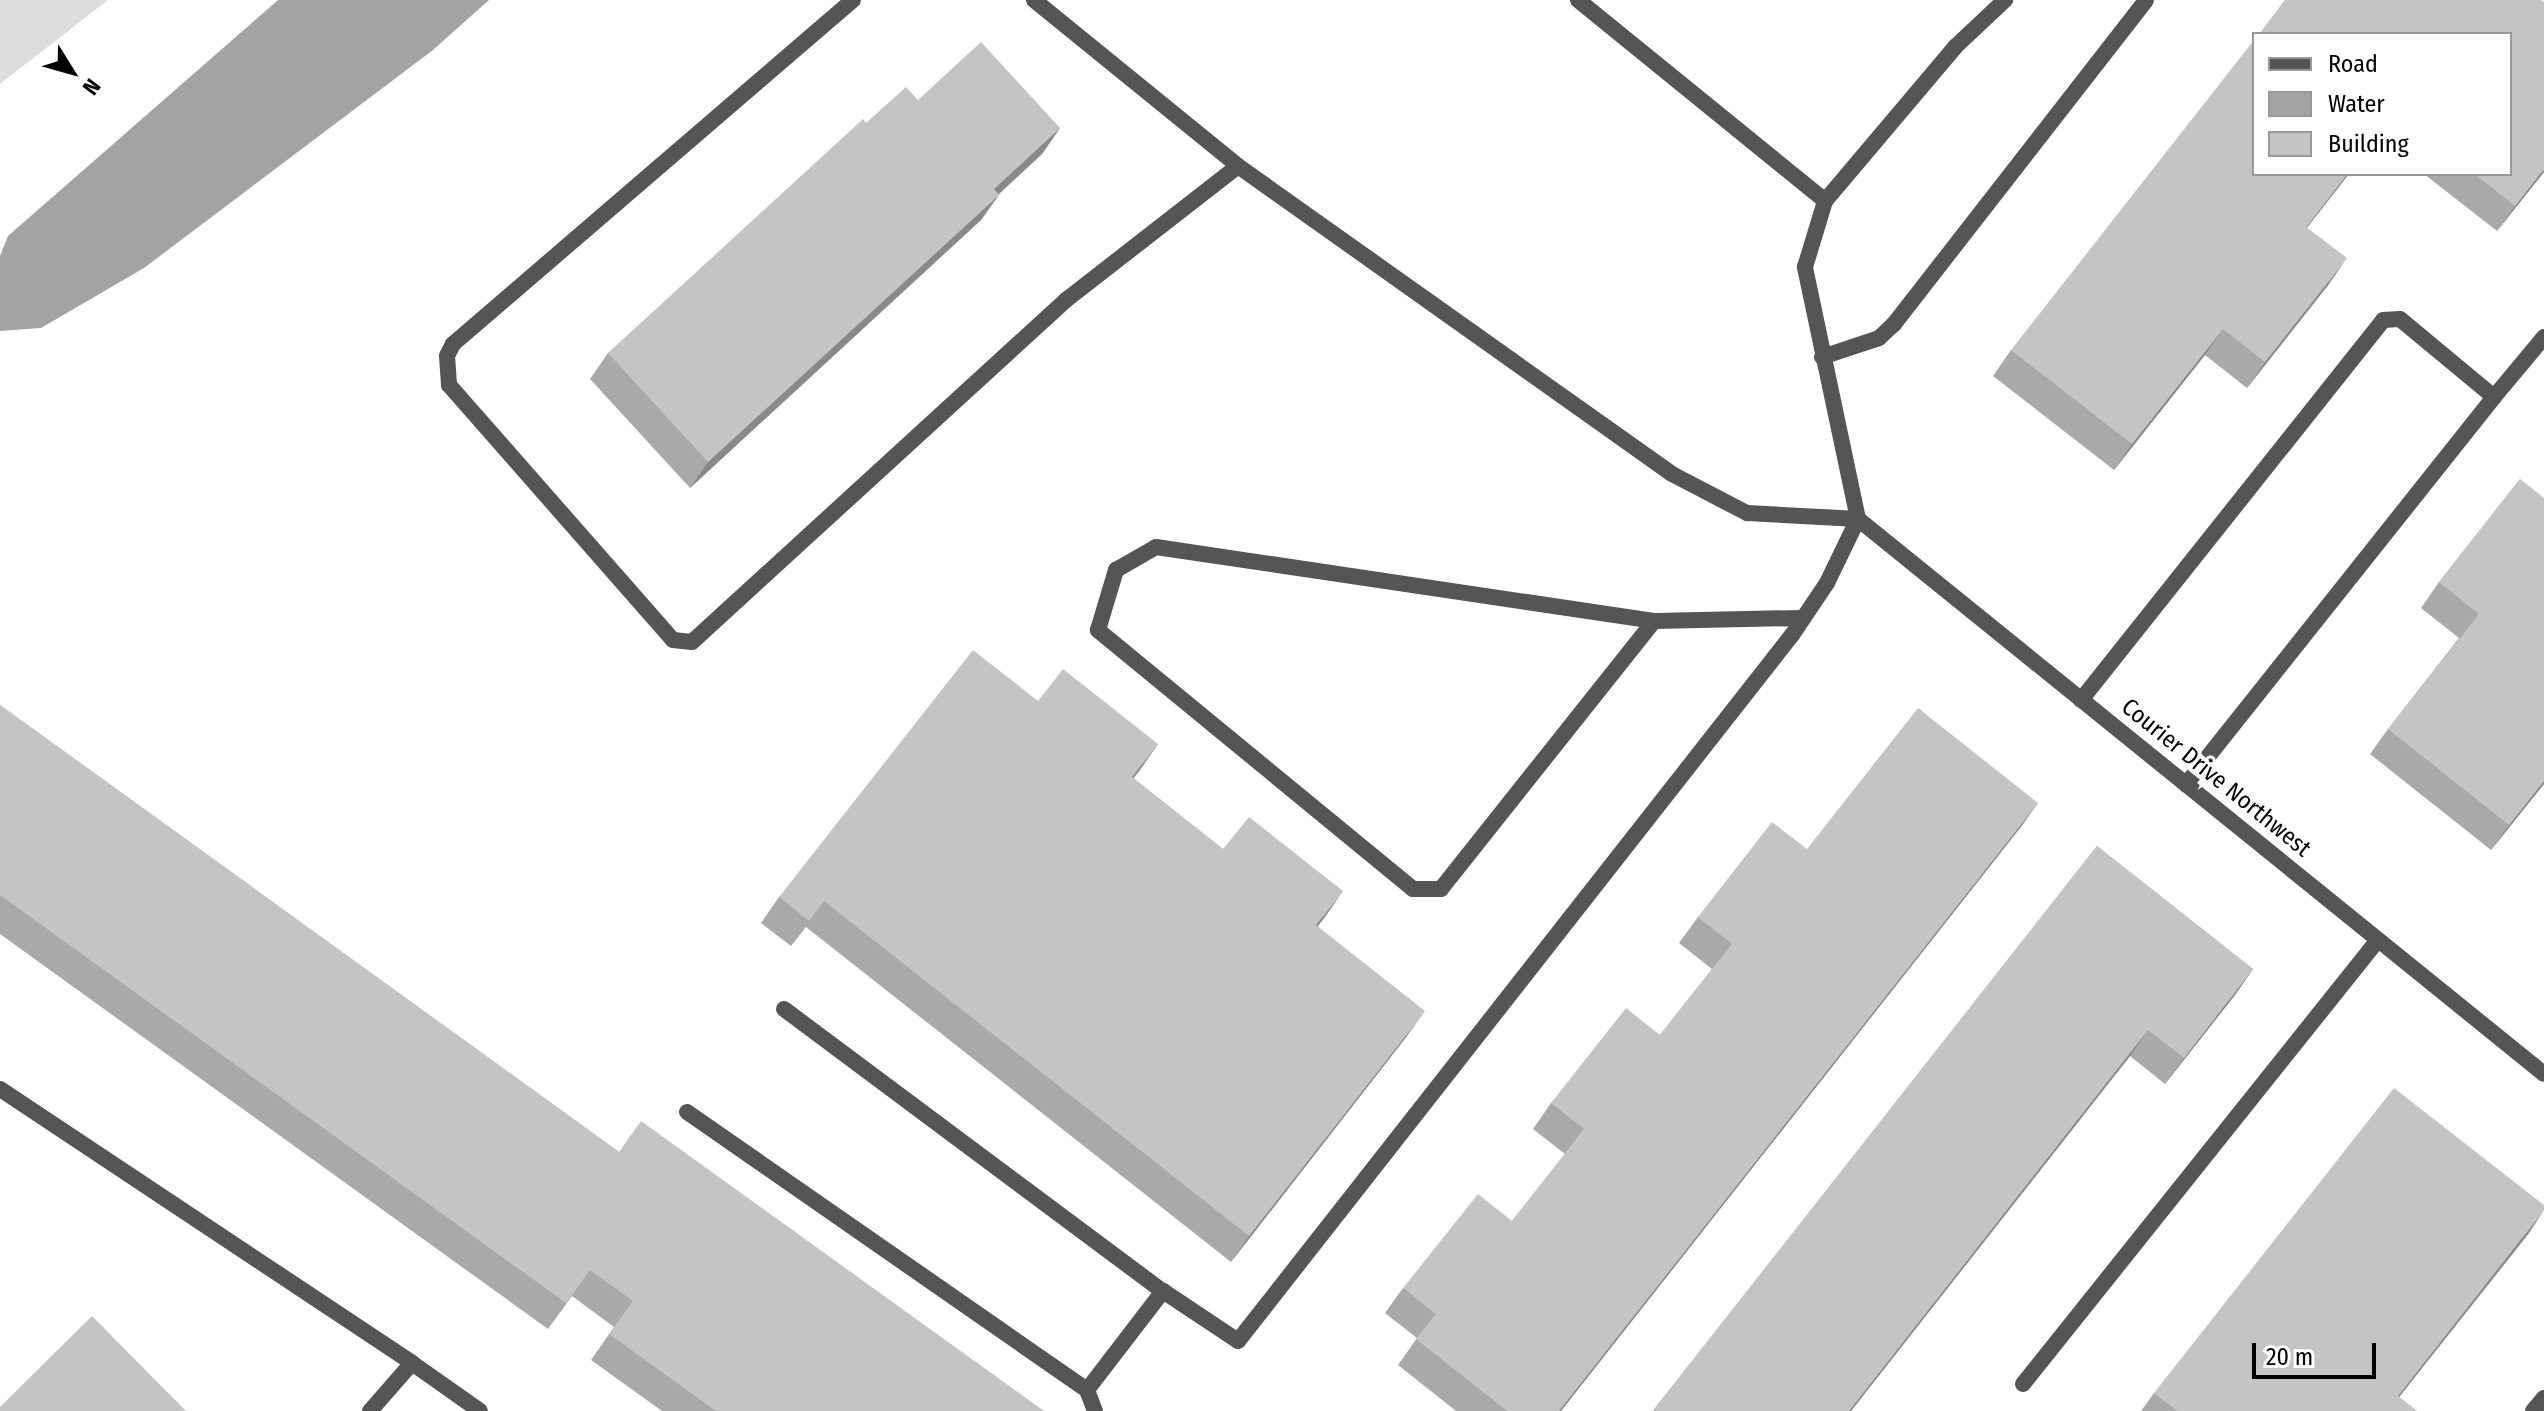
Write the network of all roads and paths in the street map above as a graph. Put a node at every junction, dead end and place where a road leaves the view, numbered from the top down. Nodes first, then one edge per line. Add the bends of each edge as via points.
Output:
1 (853, 0) edge
2 (1034, 0) edge
3 (1578, 0) edge
4 (2005, 0) edge
5 (2146, 0) edge
6 (1238, 166) junction
7 (1825, 201) junction
8 (2544, 337) edge
9 (1822, 357) junction
10 (2494, 397) junction
11 (1858, 519) junction
12 (1803, 618) junction
13 (1654, 621) junction
14 (2081, 700) junction
15 (2186, 784) junction
16 (2378, 940) junction
17 (784, 1009) dead end
18 (2544, 1074) edge
19 (0, 1089) edge
20 (687, 1112) dead end
21 (1163, 1291) junction
22 (412, 1363) junction
23 (2023, 1384) dead end
24 (1087, 1390) junction
25 (2544, 1398) edge
26 (370, 1411) edge
27 (480, 1411) edge
28 (1095, 1411) edge
29 (2533, 1411) edge

1 - 6 street via 453,344 447,356 449,385 673,640 692,642 1066,300
2 - 6 street
3 - 7 street
4 - 7 street via 1955,47
5 - 9 street via 1894,324 1879,338
6 - 11 street via 1697,489 1747,513
7 - 9 street via 1805,267
8 - 10 street
9 - 11 street
10 - 14 street via 2400,319 2383,320
10 - 15 street
11 - 12 street
11 - 14 street, Courier Drive Northwest
12 - 13 street
12 - 21 street via 1238,1341
13 - 13 street via 1156,547 1116,570 1098,630 1413,889 1441,889
14 - 15 street, Courier Drive Northwest
15 - 16 street, Courier Drive Northwest
16 - 18 street, Courier Drive Northwest
16 - 23 street
17 - 21 street
19 - 22 street
20 - 24 street
21 - 24 street
22 - 26 street
22 - 27 street
24 - 28 street
25 - 29 street

